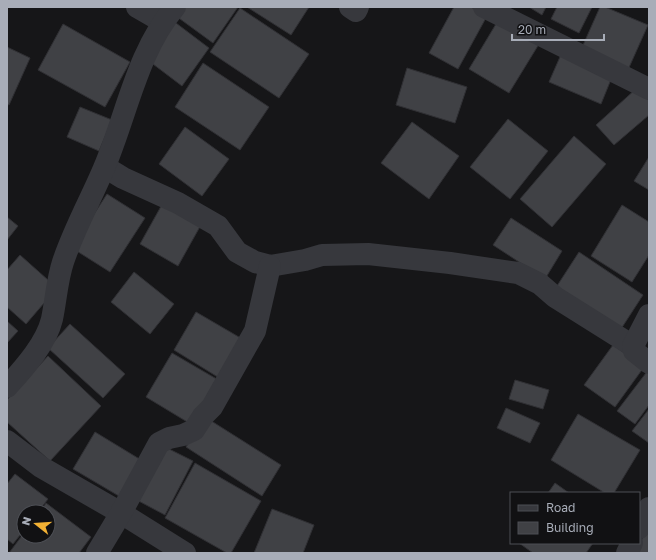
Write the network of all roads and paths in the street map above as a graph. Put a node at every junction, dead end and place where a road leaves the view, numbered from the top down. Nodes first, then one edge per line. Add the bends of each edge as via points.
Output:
1 (137, 7) edge
2 (350, 7) edge
3 (358, 7) edge
4 (484, 7) edge
5 (169, 15) edge
6 (649, 89) edge
7 (105, 167) junction
8 (270, 266) junction
9 (649, 315) edge
10 (633, 346) junction
11 (649, 363) edge
12 (7, 387) edge
13 (7, 441) edge
14 (649, 508) edge
15 (121, 513) junction
16 (640, 526) edge
17 (632, 544) edge
18 (97, 553) edge
19 (185, 553) edge
20 (627, 553) edge

1 - 5 street
2 - 3 street via 356,11
4 - 6 street
5 - 7 street via 142,62
7 - 8 street via 218,226 237,252 255,262
7 - 12 street via 62,264 49,327 29,361
8 - 10 street via 322,255 368,254 518,274 540,284
8 - 15 street via 255,331 212,407 194,430 159,443
9 - 10 street
10 - 11 street via 634,351
13 - 15 street via 40,467
14 - 16 street
15 - 18 street
15 - 19 street
17 - 20 street

